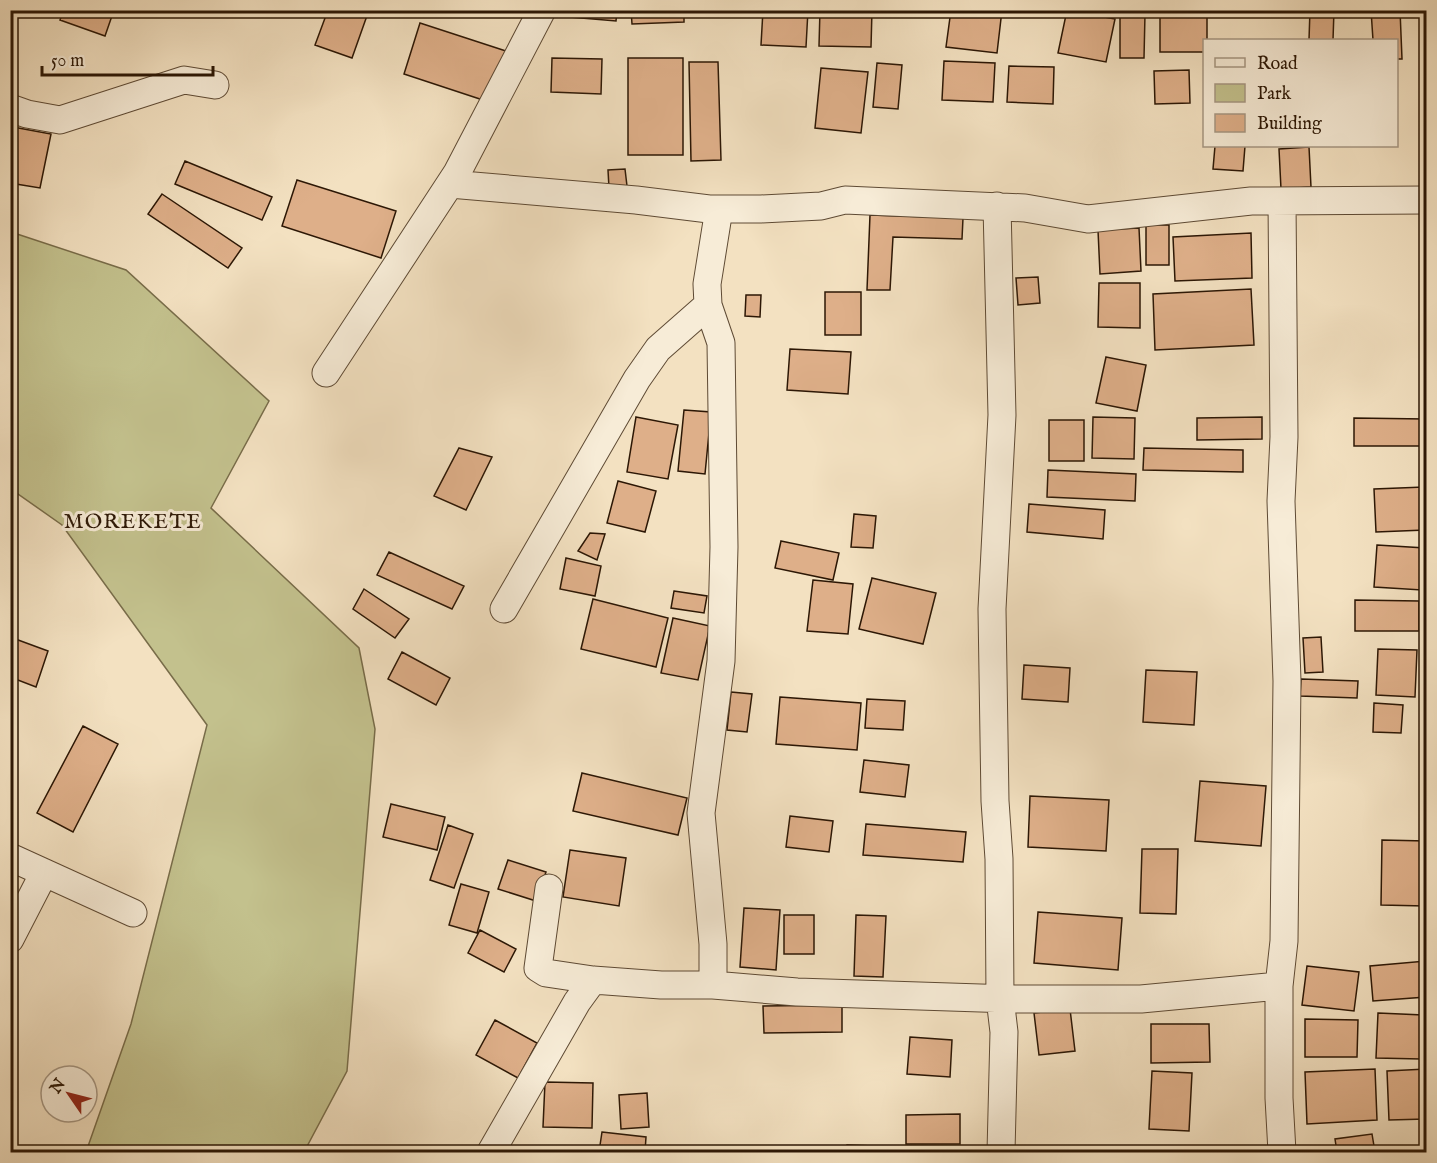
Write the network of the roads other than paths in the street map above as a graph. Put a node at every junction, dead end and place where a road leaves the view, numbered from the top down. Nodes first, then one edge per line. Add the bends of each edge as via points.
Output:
1 (542, 10) edge
2 (215, 85) dead end
3 (10, 108) edge
4 (450, 184) junction
5 (1426, 200) edge
6 (1282, 201) junction
7 (997, 206) junction
8 (719, 209) junction
9 (708, 305) junction
10 (326, 373) dead end
11 (504, 609) dead end
12 (10, 857) edge
13 (44, 873) junction
14 (549, 888) dead end
15 (133, 913) dead end
16 (10, 939) edge
17 (593, 980) junction
18 (713, 985) junction
19 (1279, 986) junction
20 (1000, 998) junction
21 (491, 1152) edge
22 (1001, 1152) edge
23 (1282, 1152) edge

1 - 4 street
2 - 3 street via 184,81 60,120
4 - 8 street
4 - 10 street
5 - 6 street
6 - 7 street via 1088,219
6 - 19 street via 1281,501 1287,681 1284,941
7 - 8 street via 845,200 821,206
7 - 20 street via 1002,415 992,630
8 - 9 street via 707,284
9 - 11 street via 658,349 637,379
9 - 18 street via 721,343 724,547 721,662 701,813
12 - 13 street
13 - 15 street
13 - 16 street
14 - 17 street via 538,968 546,973
17 - 18 street
17 - 21 street
18 - 20 street via 797,992
19 - 20 street via 1141,999
19 - 23 street
20 - 22 street via 1004,1032

